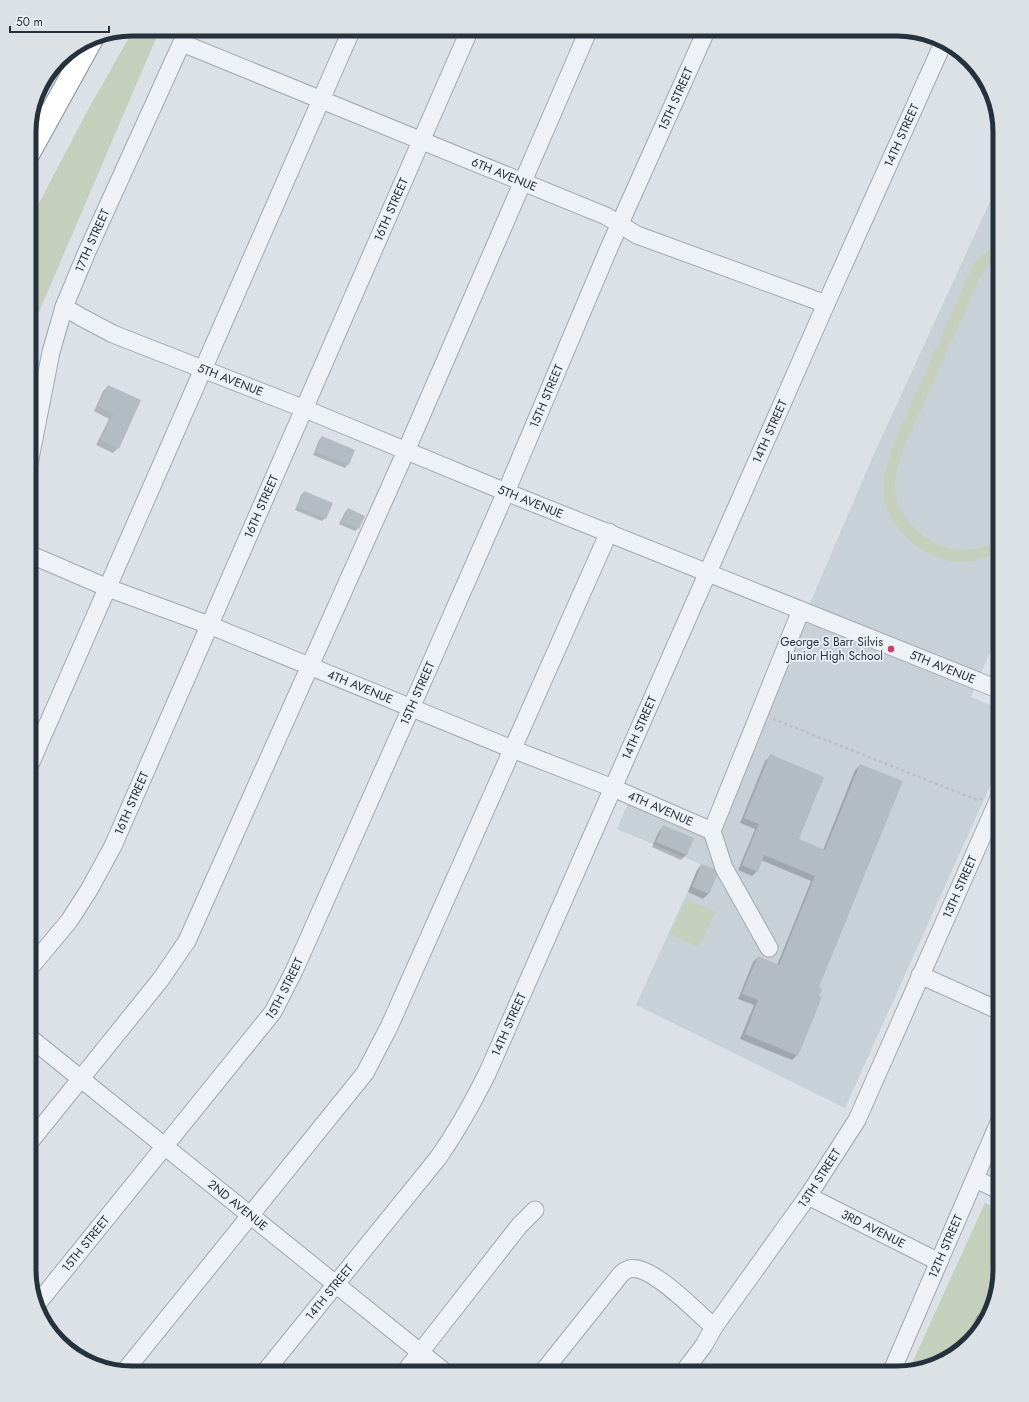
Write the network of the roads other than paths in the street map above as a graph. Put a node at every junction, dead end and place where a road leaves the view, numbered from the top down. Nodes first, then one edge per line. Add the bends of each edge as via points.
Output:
1 (185, 36) edge
2 (349, 36) edge
3 (467, 36) edge
4 (586, 36) edge
5 (704, 36) edge
6 (87, 47) edge
7 (941, 47) edge
8 (321, 99) junction
9 (36, 140) edge
10 (421, 142) junction
11 (523, 182) junction
12 (620, 225) junction
13 (826, 304) junction
14 (64, 307) junction
15 (204, 369) junction
16 (305, 409) junction
17 (36, 428) edge
18 (406, 451) junction
19 (506, 492) junction
20 (608, 532) junction
21 (36, 557) edge
22 (708, 573) junction
23 (108, 588) junction
24 (801, 610) junction
25 (209, 626) junction
26 (309, 667) junction
27 (993, 687) edge
28 (411, 708) junction
29 (512, 749) junction
30 (36, 751) edge
31 (612, 788) junction
32 (993, 798) edge
33 (712, 830) junction
34 (769, 948) dead end
35 (36, 961) edge
36 (920, 976) junction
37 (993, 1008) edge
38 (36, 1043) edge
39 (80, 1080) junction
40 (36, 1134) edge
41 (993, 1137) edge
42 (165, 1146) junction
43 (976, 1179) junction
44 (993, 1187) edge
45 (808, 1196) junction
46 (536, 1210) dead end
47 (250, 1214) junction
48 (939, 1262) junction
49 (336, 1284) junction
50 (41, 1300) edge
51 (714, 1327) junction
52 (421, 1352) junction
53 (129, 1366) edge
54 (270, 1366) edge
55 (410, 1366) edge
56 (438, 1366) edge
57 (548, 1366) edge
58 (688, 1366) edge
59 (894, 1366) edge

1 - 8 street, 6TH AVENUE
1 - 14 street, 17TH STREET
2 - 8 street
3 - 10 street, 16TH STREET
4 - 11 street
5 - 12 street, 15TH STREET
6 - 9 highway
7 - 13 street, 14TH STREET
8 - 10 street, 6TH AVENUE
8 - 15 street
10 - 11 street, 6TH AVENUE
10 - 16 street, 16TH STREET
11 - 12 street, 6TH AVENUE via 606,216
11 - 18 street
12 - 13 street, 6TH AVENUE via 637,235
12 - 19 street, 15TH STREET
13 - 22 street, 14TH STREET
14 - 15 street, 5TH AVENUE via 113,334
14 - 17 street, 17TH STREET via 51,352
15 - 16 street, 5TH AVENUE
15 - 23 street
16 - 18 street, 5TH AVENUE
16 - 25 street, 16TH STREET
18 - 19 street, 5TH AVENUE
18 - 26 street
19 - 20 street, 5TH AVENUE
19 - 28 street, 15TH STREET
20 - 22 street, 5TH AVENUE
20 - 29 street
21 - 23 street, 4TH AVENUE
22 - 24 street, 5TH AVENUE
22 - 31 street, 14TH STREET
23 - 25 street, 4TH AVENUE
23 - 30 street
24 - 27 street, 5TH AVENUE
24 - 33 street
25 - 26 street, 4TH AVENUE
25 - 35 street, 16TH STREET via 113,846 69,921
26 - 28 street, 4TH AVENUE
26 - 39 street via 187,941 161,979
28 - 29 street, 4TH AVENUE
28 - 42 street, 15TH STREET via 294,971 273,1012
29 - 31 street, 4TH AVENUE
29 - 47 street via 393,1019 365,1073
31 - 33 street, 4TH AVENUE
31 - 49 street, 14TH STREET via 471,1107 438,1158
32 - 36 street, 13TH STREET
33 - 34 street via 724,868
36 - 37 street
36 - 45 street, 13TH STREET via 857,1120
38 - 39 street, 2ND AVENUE
39 - 40 street
39 - 42 street, 2ND AVENUE
41 - 43 street, 12TH STREET
42 - 47 street, 2ND AVENUE
42 - 50 street, 15TH STREET
43 - 44 street
43 - 48 street, 12TH STREET
45 - 48 street, 3RD AVENUE
45 - 51 street, 13TH STREET
46 - 52 street via 519,1226
47 - 49 street, 2ND AVENUE
47 - 53 street
48 - 59 street, 12TH STREET
49 - 52 street, 2ND AVENUE
49 - 54 street, 14TH STREET
51 - 57 street via 668,1285 638,1269 629,1269 621,1274
51 - 58 street, 13TH STREET
52 - 55 street
52 - 56 street, 2ND AVENUE

